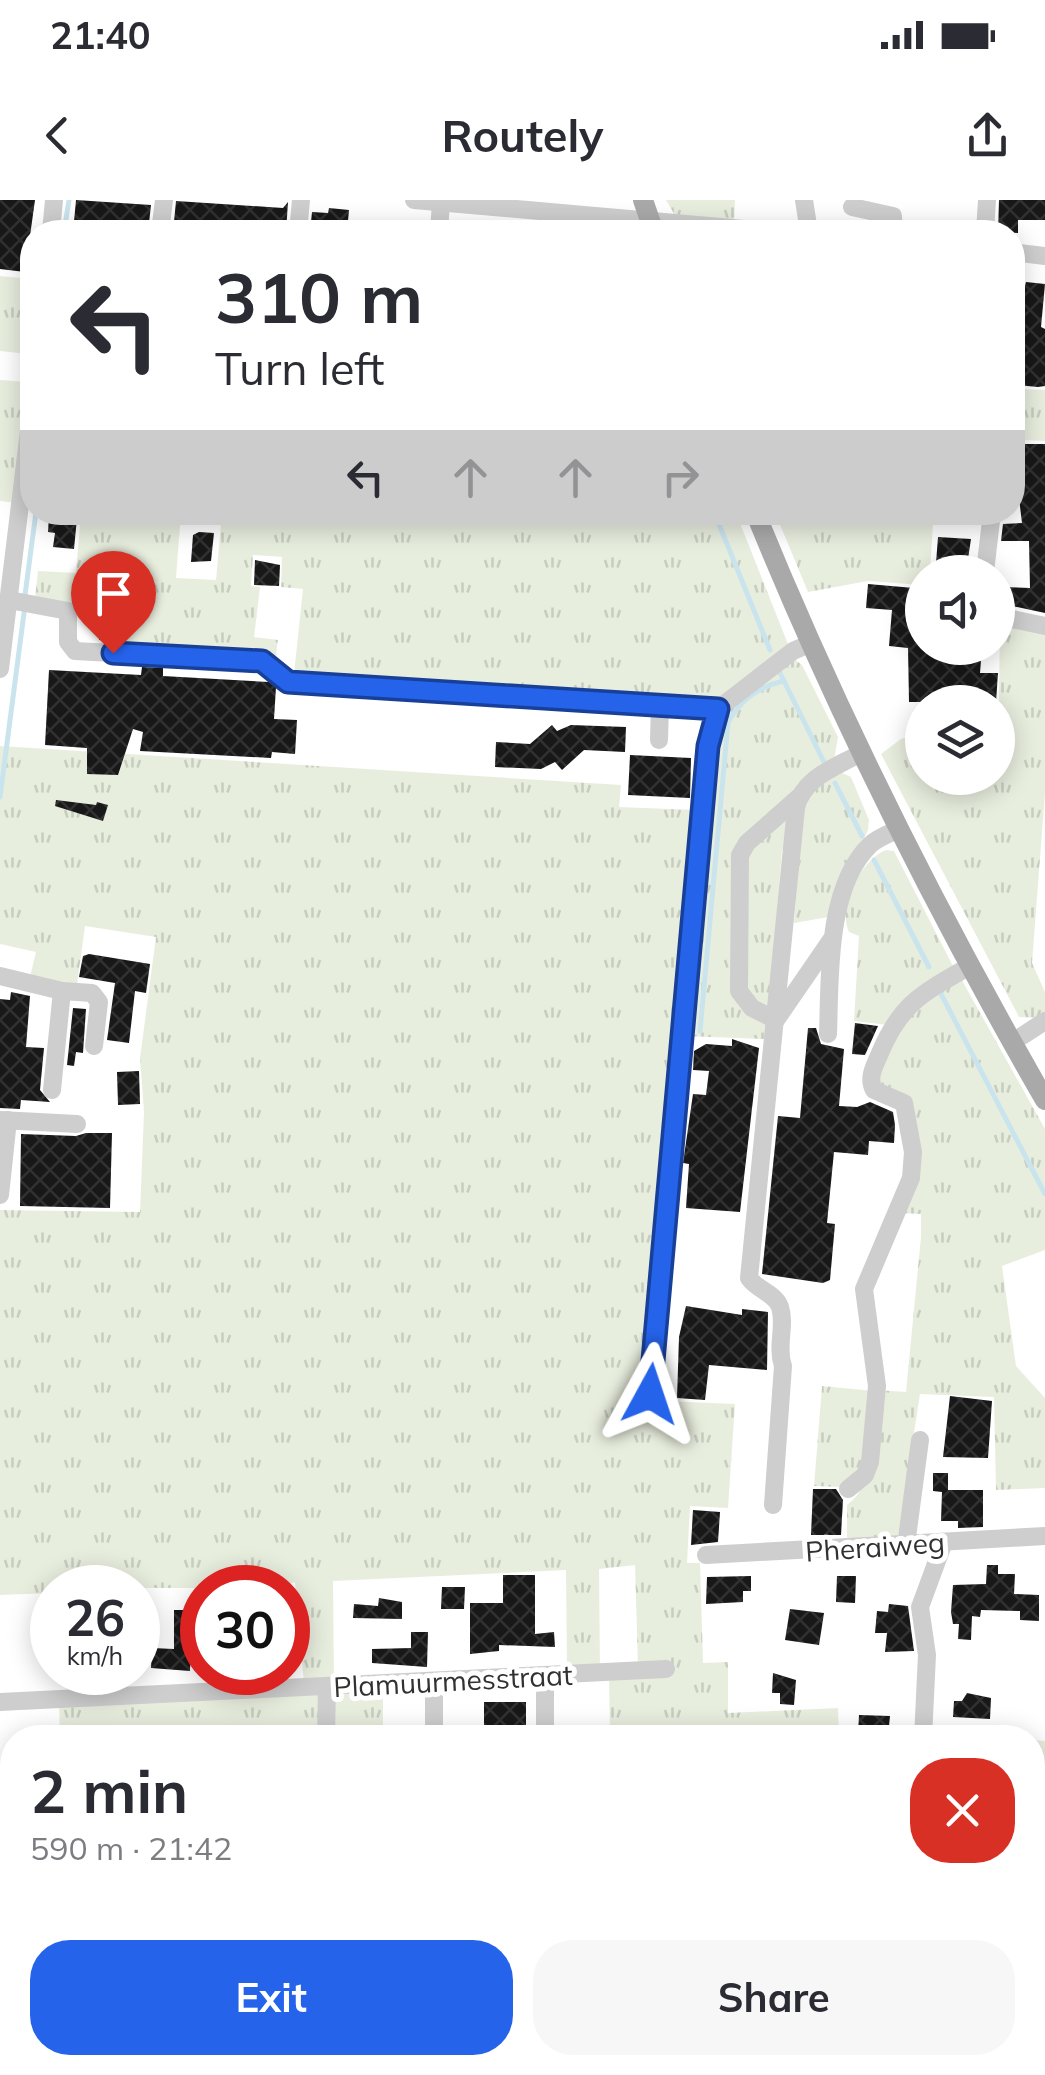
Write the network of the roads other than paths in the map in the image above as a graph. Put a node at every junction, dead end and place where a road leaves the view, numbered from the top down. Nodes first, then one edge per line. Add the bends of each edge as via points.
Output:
1 (414, 200) edge
2 (441, 202) junction
3 (852, 207) dead end
4 (649, 218) edge
5 (440, 220) edge
6 (893, 220) edge
7 (22, 525) edge
8 (760, 525) edge
9 (990, 525) edge
10 (987, 555) edge
11 (9, 600) junction
12 (1015, 620) edge
13 (1045, 626) edge
14 (809, 644) junction
15 (0, 669) edge
16 (660, 705) junction
17 (718, 709) junction
18 (660, 740) dead end
19 (859, 754) junction
20 (799, 797) junction
21 (897, 830) junction
22 (830, 940) junction
23 (968, 966) junction
24 (0, 976) edge
25 (62, 991) junction
26 (776, 1020) junction
27 (1045, 1021) edge
28 (828, 1034) dead end
29 (1022, 1036) dead end
30 (94, 1046) dead end
31 (52, 1090) dead end
32 (1045, 1100) edge
33 (4, 1120) edge
34 (77, 1124) dead end
35 (0, 1194) edge
36 (650, 1394) dead end
37 (920, 1440) dead end
38 (848, 1490) dead end
39 (773, 1505) dead end
40 (1045, 1536) edge
41 (944, 1542) junction
42 (906, 1545) junction
43 (706, 1555) dead end
44 (666, 1669) dead end
45 (545, 1676) junction
46 (434, 1681) junction
47 (327, 1686) junction
48 (0, 1702) edge
49 (326, 1725) edge
50 (434, 1725) edge
51 (545, 1725) edge
52 (924, 1725) edge

1 - 2 street
2 - 4 street
2 - 5 street
3 - 6 street
7 - 11 street
8 - 14 main road
9 - 10 street
11 - 15 street
11 - 16 street via 68,611 68,642 75,651 262,661 288,682
12 - 13 street
14 - 17 street
14 - 19 main road
16 - 17 street
16 - 18 street
17 - 36 street via 708,746
19 - 20 street via 814,778
19 - 21 main road
20 - 26 street
20 - 26 street via 740,855 739,991 752,1008
21 - 22 street via 871,843 858,861
21 - 23 main road
22 - 26 street
22 - 28 street
23 - 32 main road
23 - 38 street via 907,1004 870,1078 874,1090 904,1104 912,1178 864,1289 877,1386 870,1462
24 - 25 street
25 - 30 street via 97,997
25 - 31 street
26 - 39 street via 750,1278 781,1311
27 - 29 street
33 - 34 street
33 - 35 street
37 - 42 street
40 - 41 street, Pheraiweg
41 - 42 street, Pheraiweg
41 - 52 street via 920,1608 927,1655
42 - 43 street, Pheraiweg
44 - 45 street, Plamuurmesstraat
45 - 46 street, Plamuurmesstraat
45 - 51 street
46 - 47 street, Plamuurmesstraat
46 - 50 street
47 - 48 street, Plamuurmesstraat
47 - 49 street

